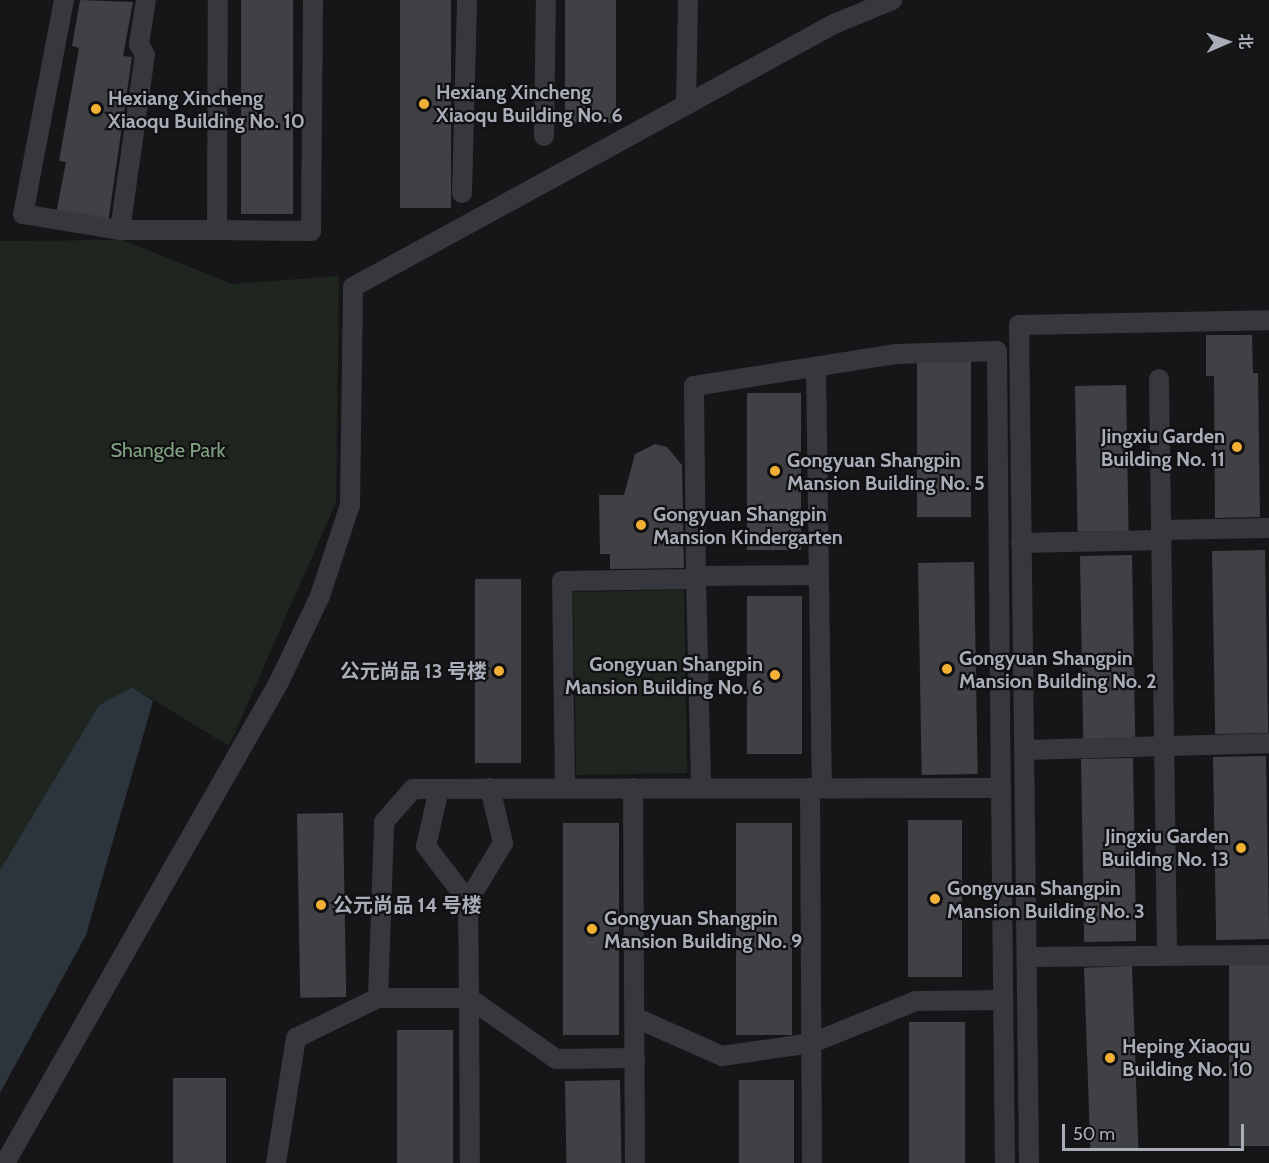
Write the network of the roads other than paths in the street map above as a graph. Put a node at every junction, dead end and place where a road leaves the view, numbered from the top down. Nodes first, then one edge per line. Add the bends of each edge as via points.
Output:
1 (64, 0) edge
2 (146, 0) edge
3 (218, 0) edge
4 (313, 0) edge
5 (467, 0) edge
6 (546, 0) edge
7 (688, 0) edge
8 (892, 0) edge
9 (686, 105) junction
10 (544, 136) dead end
11 (462, 193) dead end
12 (120, 230) junction
13 (217, 230) junction
14 (1269, 320) edge
15 (816, 367) junction
16 (1159, 379) dead end
17 (1269, 528) edge
18 (1161, 535) junction
19 (1022, 543) junction
20 (819, 575) junction
21 (696, 577) junction
22 (1269, 743) edge
23 (1164, 746) junction
24 (1024, 750) junction
25 (490, 788) junction
26 (565, 788) junction
27 (633, 788) junction
28 (701, 788) junction
29 (816, 788) junction
30 (1001, 788) junction
31 (439, 789) junction
32 (468, 901) junction
33 (1167, 955) junction
34 (1269, 955) edge
35 (1027, 957) junction
36 (378, 998) junction
37 (469, 998) junction
38 (1003, 1000) junction
39 (634, 1017) junction
40 (812, 1043) junction
41 (634, 1058) junction
42 (4, 1163) edge
43 (276, 1163) edge
44 (470, 1163) edge
45 (635, 1163) edge
46 (812, 1163) edge
47 (1005, 1163) edge
48 (1029, 1163) edge

1 - 12 street via 23,214
2 - 12 street via 138,44 145,56
3 - 13 street
4 - 13 street via 310,231
5 - 11 street
6 - 10 street
7 - 9 street
8 - 9 street via 834,24
9 - 42 street via 353,287 350,505 320,596 279,682
12 - 13 street
14 - 19 street via 1019,325
15 - 20 street
15 - 21 street via 694,386
15 - 30 street via 896,354 997,351
16 - 18 street
17 - 18 street
18 - 19 street
18 - 23 street
19 - 24 street
20 - 21 street
20 - 29 street
21 - 26 street via 562,581
21 - 28 street
22 - 23 street
23 - 24 street
23 - 33 street
24 - 35 street
25 - 26 street
25 - 31 street
25 - 32 street via 503,843
26 - 27 street
27 - 28 street
27 - 39 street
28 - 29 street
29 - 30 street
29 - 40 street
30 - 38 street
31 - 32 street via 426,846
31 - 36 street via 413,789 384,822
32 - 37 street
33 - 34 street
33 - 35 street
35 - 48 street
36 - 37 street
36 - 43 street via 296,1038
37 - 41 street via 556,1059
37 - 44 street
38 - 40 street via 916,1001
38 - 47 street
39 - 40 street via 722,1056
39 - 41 street
40 - 46 street
41 - 45 street

